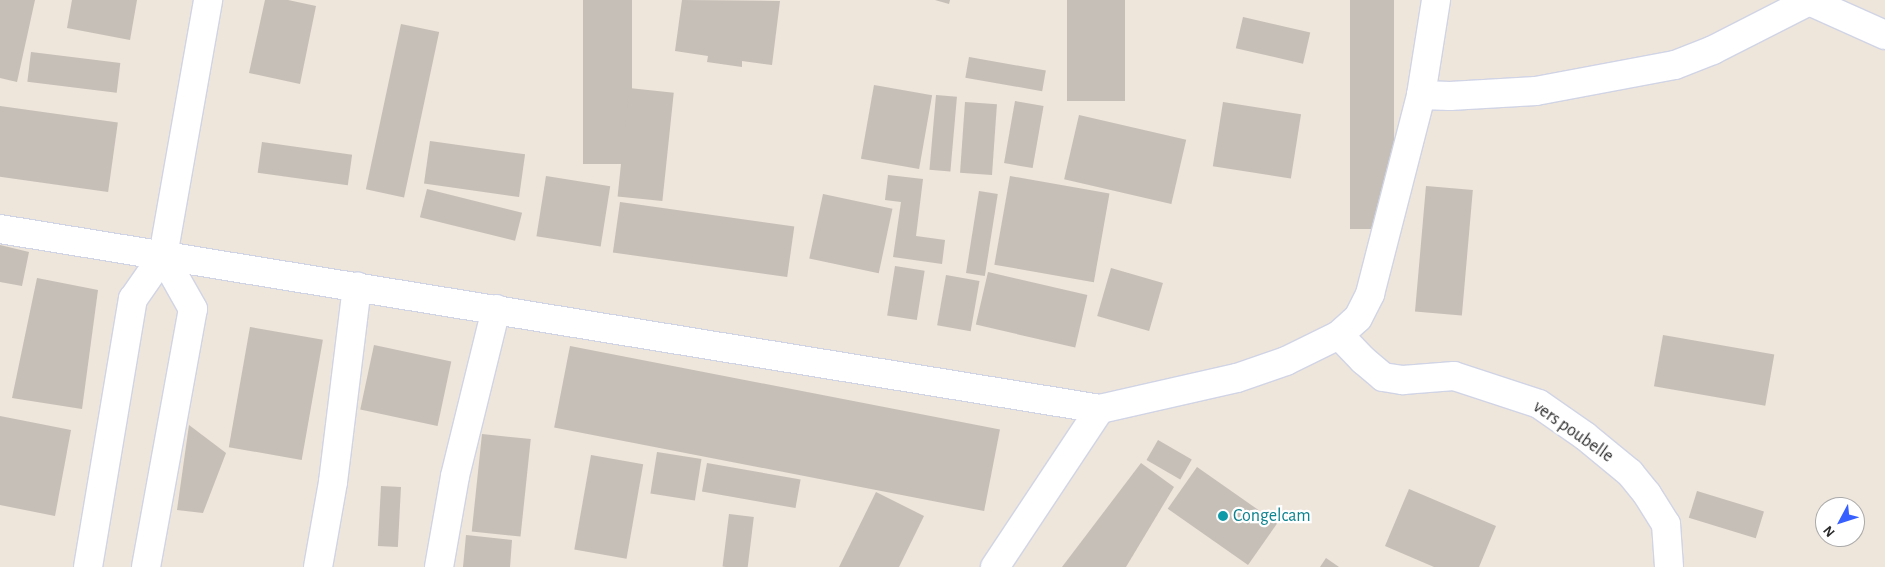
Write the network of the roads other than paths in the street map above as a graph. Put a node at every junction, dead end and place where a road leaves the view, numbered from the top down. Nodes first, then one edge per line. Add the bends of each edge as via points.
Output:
1 (208, 0) edge
2 (1436, 0) edge
3 (1810, 0) edge
4 (1885, 35) edge
5 (1420, 95) junction
6 (0, 229) edge
7 (163, 256) junction
8 (356, 286) junction
9 (496, 309) junction
10 (1339, 335) junction
11 (1100, 409) junction
12 (88, 567) edge
13 (146, 567) edge
14 (318, 567) edge
15 (439, 567) edge
16 (995, 567) edge
17 (1670, 567) edge

1 - 7 street
2 - 5 street
3 - 4 street
3 - 5 street via 1713,50 1675,65 1536,91
5 - 10 street via 1370,294 1358,318
6 - 7 street
7 - 8 street
7 - 12 street via 132,299
7 - 13 street via 193,309
8 - 9 street
8 - 14 street via 333,482
9 - 11 street
9 - 15 street via 455,476
10 - 11 street via 1286,361 1237,378
10 - 17 street, vers poubelle via 1383,377 1403,380 1454,376 1539,404 1585,436 1630,474 1647,494 1666,524
11 - 16 street

